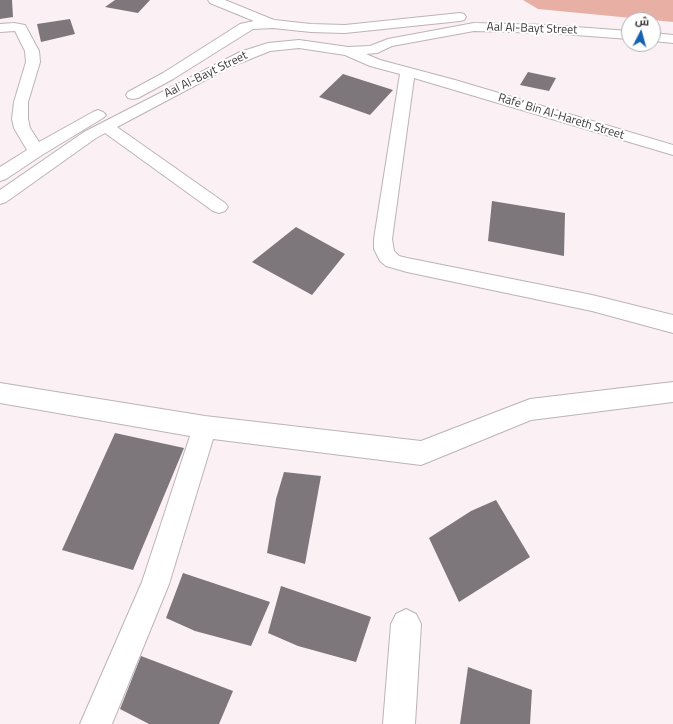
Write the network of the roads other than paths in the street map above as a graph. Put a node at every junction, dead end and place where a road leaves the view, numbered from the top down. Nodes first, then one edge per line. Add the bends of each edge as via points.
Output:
1 (214, 0) edge
2 (239, 9) junction
3 (273, 24) junction
4 (621, 24) edge
5 (0, 28) edge
6 (360, 28) junction
7 (661, 29) edge
8 (673, 30) edge
9 (236, 32) junction
10 (621, 34) edge
11 (661, 38) edge
12 (673, 39) edge
13 (388, 43) junction
14 (261, 50) junction
15 (348, 51) junction
16 (404, 60) junction
17 (120, 102) dead end
18 (107, 110) dead end
19 (106, 127) junction
20 (673, 150) edge
21 (36, 151) junction
22 (0, 175) edge
23 (0, 198) edge
24 (219, 207) dead end
25 (673, 324) edge
26 (673, 392) edge
27 (0, 393) edge
28 (205, 427) junction
29 (406, 624) dead end
30 (96, 724) edge
31 (399, 724) edge

1 - 2 street
2 - 3 street via 254,18
2 - 9 street
3 - 6 street, Aal Al-Bayt Street via 328,29
3 - 9 street, Aal Al-Bayt Street via 253,26
4 - 6 street, Aal Al-Bayt Street via 503,16 423,20
5 - 21 street via 20,28 32,51 33,62 21,102 20,119 22,128
6 - 13 street, Rafe' Bin Al-Hareth Street via 378,33
7 - 8 street
9 - 14 street via 242,44
9 - 17 street, Aal Al-Bayt Street via 168,76
10 - 13 street, Aal Al-Bayt Street via 474,27
11 - 12 street
13 - 15 street, Aal Al-Bayt Street via 372,50
13 - 16 street, Rafe' Bin Al-Hareth Street
14 - 15 street, Aal Al-Bayt Street via 299,44
14 - 19 street, Aal Al-Bayt Street via 223,65
15 - 16 street, Rafe' Bin Al-Hareth Street via 364,60
16 - 20 street, Rafe' Bin Al-Hareth Street via 450,83
16 - 25 street via 383,239 383,249 387,256 393,261 407,265 592,303
18 - 21 street
19 - 23 street, Aal Al-Bayt Street via 84,139
19 - 24 street
21 - 22 street
26 - 28 street via 530,410 421,453
27 - 28 street
28 - 30 street via 155,584
29 - 31 street

